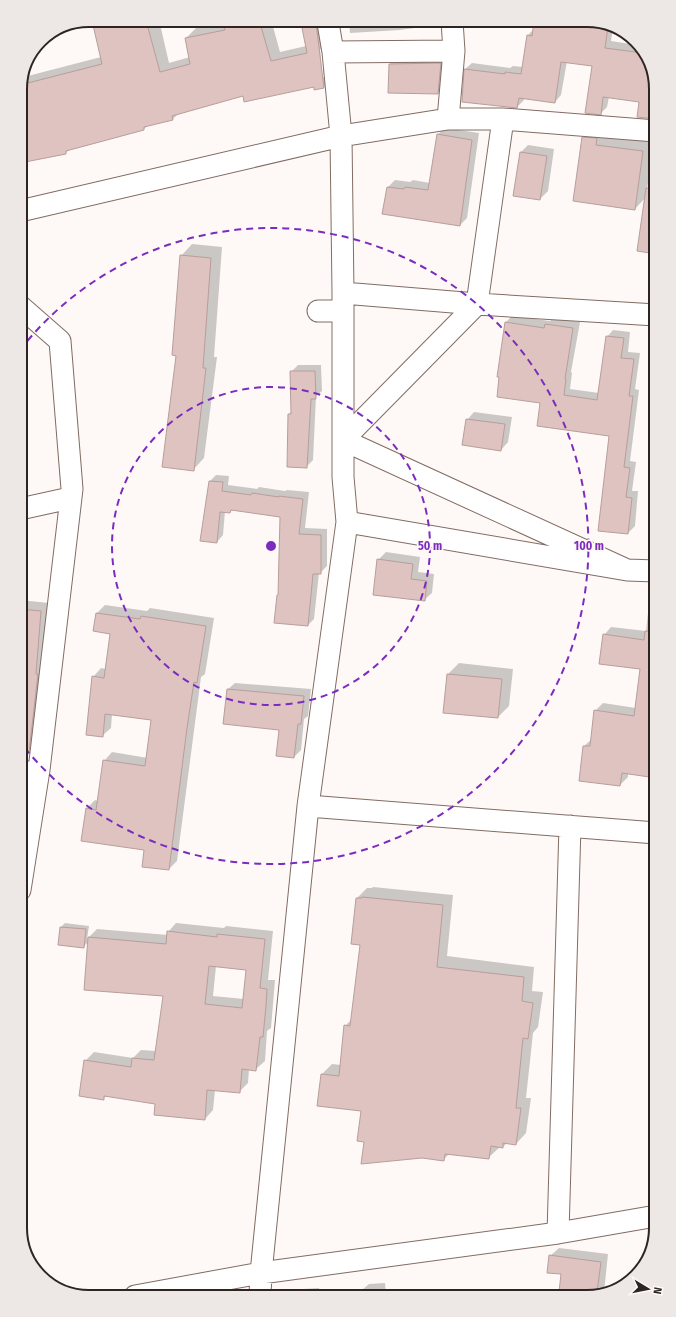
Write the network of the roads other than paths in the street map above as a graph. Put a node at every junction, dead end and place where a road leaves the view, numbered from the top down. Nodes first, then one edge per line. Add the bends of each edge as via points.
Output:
1 (329, 27) edge
2 (452, 27) edge
3 (454, 51) junction
4 (333, 52) junction
5 (448, 119) junction
6 (503, 120) junction
7 (649, 130) edge
8 (341, 136) junction
9 (27, 209) edge
10 (343, 302) junction
11 (477, 304) junction
12 (318, 311) dead end
13 (27, 312) edge
14 (649, 315) edge
15 (343, 440) junction
16 (70, 498) junction
17 (27, 507) edge
18 (347, 522) junction
19 (627, 570) junction
20 (649, 571) edge
21 (30, 772) edge
22 (308, 806) junction
23 (27, 807) edge
24 (570, 826) junction
25 (649, 832) edge
26 (649, 1217) edge
27 (558, 1233) junction
28 (261, 1273) junction
29 (167, 1290) edge
30 (260, 1290) edge

1 - 4 street
2 - 3 street
3 - 4 street
3 - 5 street
4 - 8 street
5 - 6 street
5 - 8 street
6 - 7 street
6 - 11 street
8 - 9 street
8 - 10 street
10 - 11 street
10 - 12 street
10 - 15 street
11 - 14 street
11 - 15 street
13 - 16 street via 60,341 72,489
15 - 18 street
15 - 19 street
16 - 17 street
16 - 21 street
18 - 19 street
18 - 22 street
19 - 20 street
21 - 23 street
22 - 24 street
22 - 28 street
24 - 25 street
24 - 27 street
26 - 27 street
27 - 28 street
28 - 29 street
28 - 30 street

